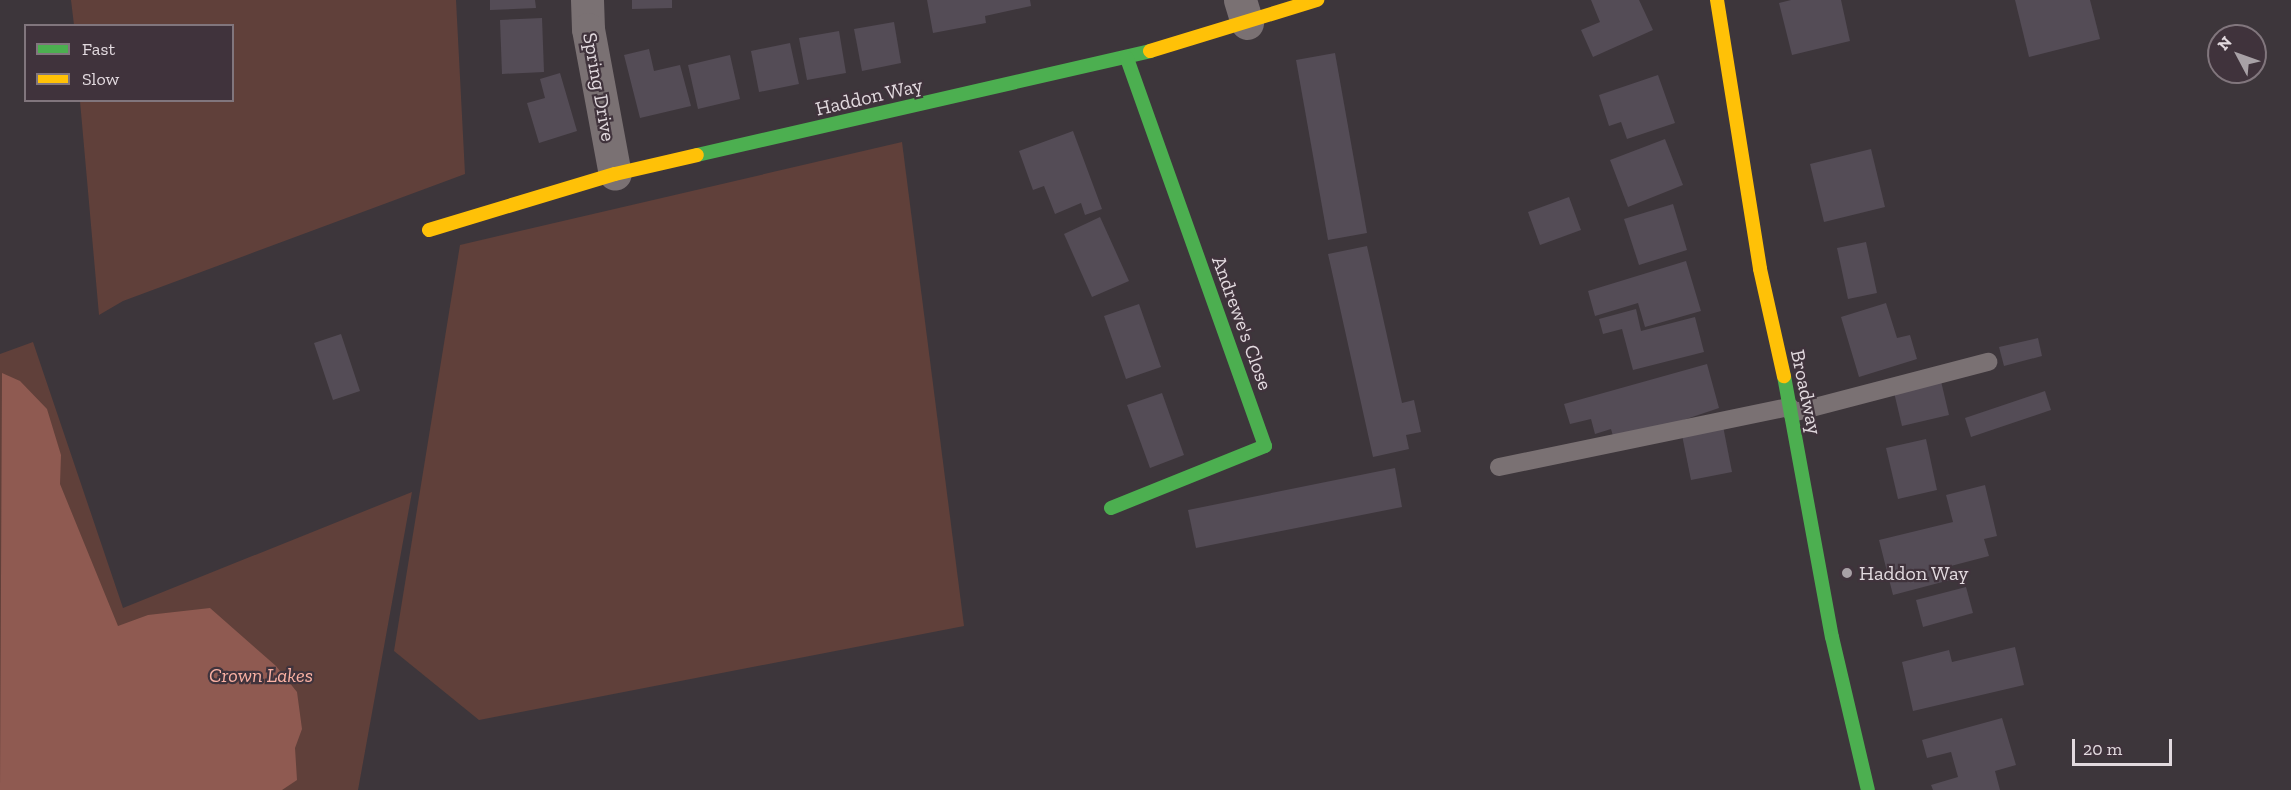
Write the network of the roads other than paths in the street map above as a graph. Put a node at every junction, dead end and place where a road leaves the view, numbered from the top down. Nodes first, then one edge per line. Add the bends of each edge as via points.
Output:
1 (587, 0) edge
2 (1317, 0) edge
3 (1716, 0) edge
4 (1243, 12) edge
5 (1127, 58) junction
6 (615, 174) junction
7 (429, 230) dead end
8 (1988, 362) dead end
9 (1791, 410) junction
10 (1499, 467) dead end
11 (1111, 508) dead end
12 (1868, 790) edge

1 - 6 street, Spring Drive via 588,29
2 - 4 street, Haddon Way
3 - 9 street, Broadway via 1760,269
4 - 5 street, Haddon Way
5 - 6 street, Haddon Way
5 - 11 street, Andrewe's Close via 1264,446
6 - 7 street, Haddon Way
8 - 9 lane
9 - 10 lane
9 - 12 street, Broadway via 1832,637

